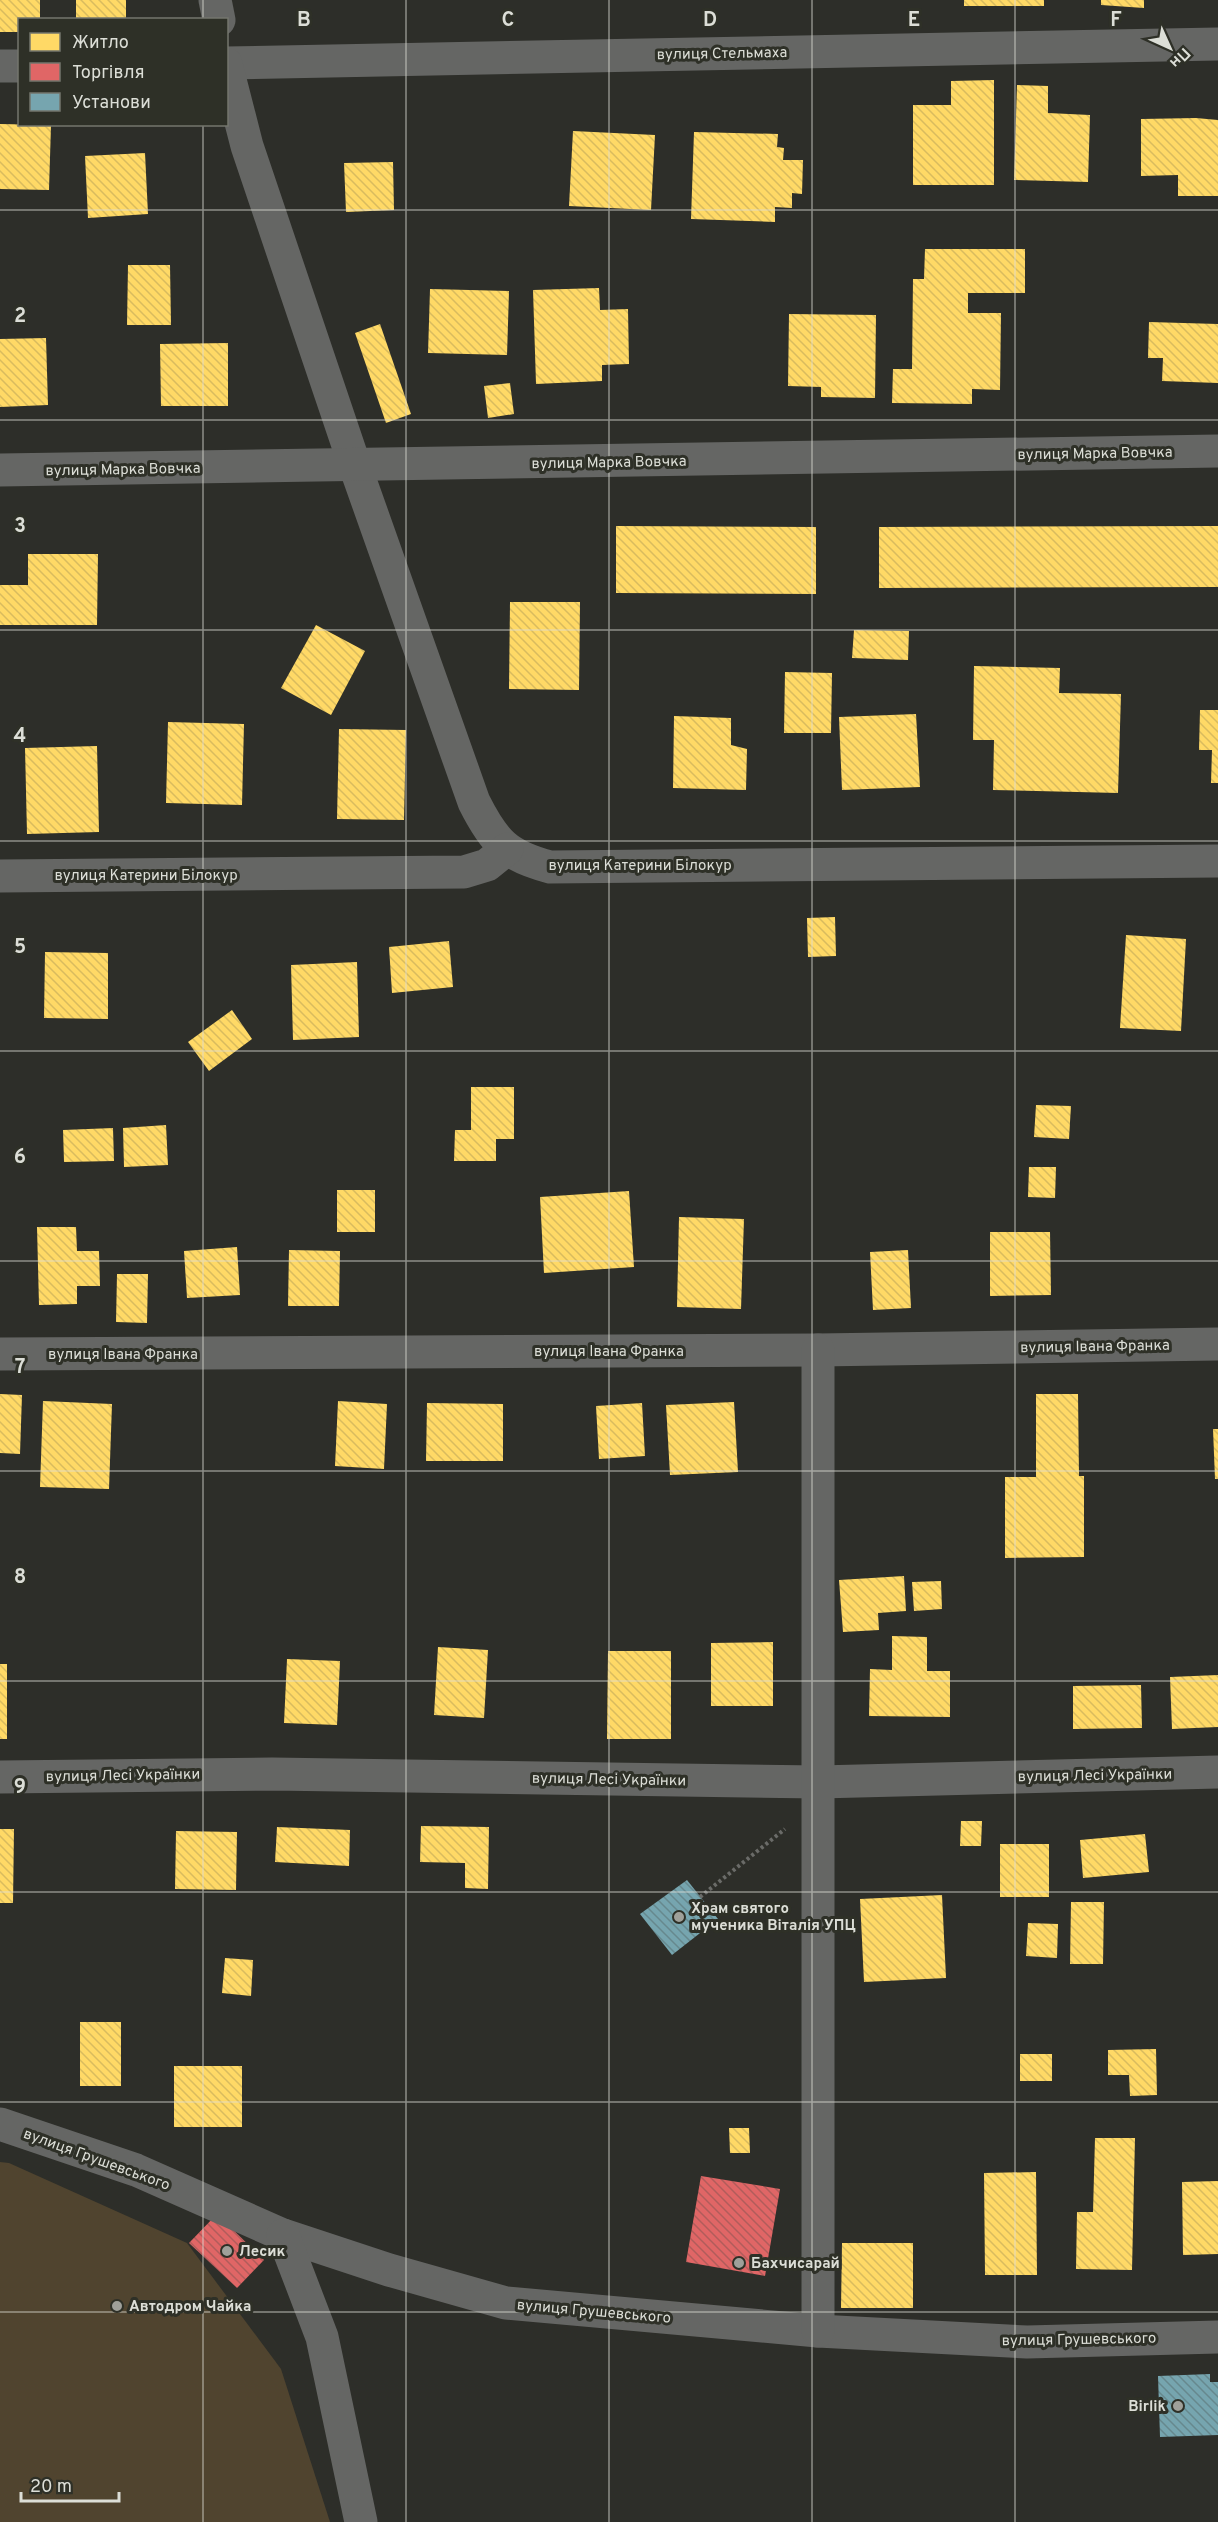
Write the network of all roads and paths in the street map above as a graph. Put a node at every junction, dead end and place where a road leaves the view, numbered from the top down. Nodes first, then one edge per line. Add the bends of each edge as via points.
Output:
1 (215, 0) edge
2 (219, 18) edge
3 (1218, 44) edge
4 (228, 63) edge
5 (0, 66) edge
6 (18, 66) edge
7 (228, 71) edge
8 (1218, 451) edge
9 (355, 466) junction
10 (0, 470) edge
11 (507, 849) junction
12 (1218, 861) edge
13 (0, 876) edge
14 (1218, 1344) edge
15 (818, 1350) junction
16 (0, 1354) edge
17 (1218, 1772) edge
18 (0, 1777) edge
19 (819, 1782) junction
20 (700, 1897) dead end
21 (0, 2124) edge
22 (283, 2235) junction
23 (818, 2331) junction
24 (1218, 2337) edge
25 (361, 2522) edge

1 - 2 street
3 - 4 street, вулиця Стельмаха
5 - 6 street
7 - 9 street via 247,146
8 - 9 street, вулиця Марка Вовчка
9 - 10 street, вулиця Марка Вовчка
9 - 11 street via 474,802 488,831
11 - 12 street, вулиця Катерини Білокур via 525,860 550,867
11 - 13 street, вулиця Катерини Білокур via 487,865 464,872
14 - 15 street, вулиця Івана Франка
15 - 16 street, вулиця Івана Франка
15 - 19 street
17 - 19 street, вулиця Лесі Українки
18 - 19 street, вулиця Лесі Українки via 272,1774
19 - 20 path via 785,1829
19 - 23 street
21 - 22 street, вулиця Грушевського via 136,2170
22 - 23 street, вулиця Грушевського via 506,2303
22 - 25 street via 322,2337
23 - 24 street, вулиця Грушевського via 1027,2342

